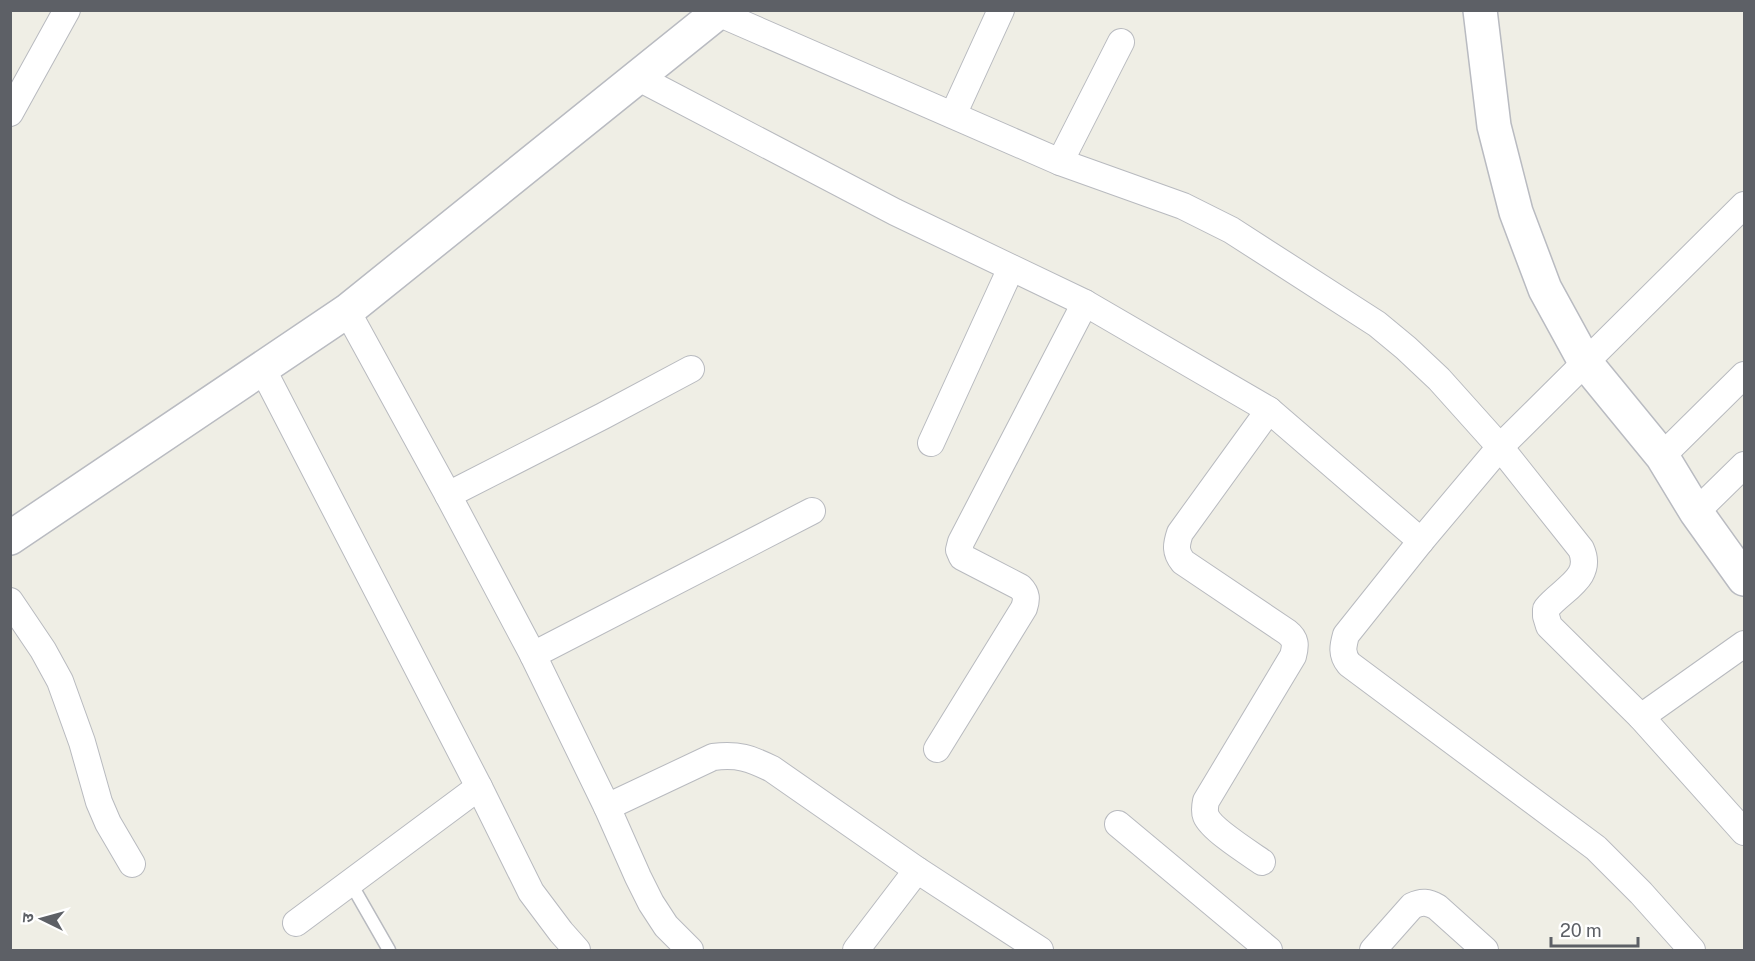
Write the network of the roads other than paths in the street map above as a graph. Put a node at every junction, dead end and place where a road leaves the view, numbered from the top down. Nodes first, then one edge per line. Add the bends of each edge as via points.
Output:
1 (67, 10) edge
2 (1000, 10) edge
3 (1480, 10) edge
4 (719, 12) edge
5 (1121, 42) dead end
6 (637, 77) junction
7 (10, 113) edge
8 (953, 115) junction
9 (1060, 162) junction
10 (1744, 205) edge
11 (1011, 268) junction
12 (1085, 303) junction
13 (347, 311) junction
14 (1586, 362) junction
15 (262, 368) junction
16 (691, 369) dead end
17 (1744, 375) edge
18 (1269, 410) junction
19 (931, 443) dead end
20 (1500, 447) junction
21 (1662, 456) junction
22 (1744, 465) edge
23 (448, 495) junction
24 (812, 511) dead end
25 (1696, 512) junction
26 (10, 538) edge
27 (1421, 541) junction
28 (1741, 566) edge
29 (10, 601) edge
30 (1744, 644) edge
31 (532, 655) junction
32 (1641, 717) junction
33 (938, 749) dead end
34 (479, 787) junction
35 (607, 807) junction
36 (1118, 824) dead end
37 (1744, 832) edge
38 (1262, 862) dead end
39 (132, 864) dead end
40 (917, 870) junction
41 (350, 882) junction
42 (296, 923) dead end
43 (389, 951) edge
44 (577, 951) edge
45 (690, 951) edge
46 (856, 951) edge
47 (1040, 951) edge
48 (1269, 951) edge
49 (1373, 951) edge
50 (1485, 951) edge
51 (1692, 951) edge

1 - 7 street
2 - 8 street
3 - 14 street via 1494,126 1516,212 1545,289
4 - 6 street
4 - 8 street
5 - 9 street
6 - 11 street
6 - 13 street
8 - 9 street
9 - 20 street via 1183,206 1231,230 1367,318 1439,379
10 - 14 street
11 - 12 street
11 - 19 street
12 - 18 street
12 - 33 street via 961,542 962,557 1020,587 1026,601
13 - 15 street
13 - 23 street
14 - 20 street
14 - 21 street
15 - 26 street
15 - 34 street
16 - 23 street
17 - 21 street
18 - 27 street
18 - 38 street via 1180,533 1176,554 1287,632 1296,646 1206,801 1207,818 1215,827
20 - 27 street
20 - 32 street via 1585,559 1580,576 1546,609 1549,626
21 - 25 street
22 - 25 street
23 - 31 street
24 - 31 street
25 - 28 street
27 - 51 street via 1346,635 1344,658 1596,848
29 - 39 street via 60,681 99,802
30 - 32 street
31 - 35 street
32 - 37 street
34 - 41 street
34 - 44 street via 531,892
35 - 40 street via 712,757 731,754 772,769
35 - 45 street via 651,903
36 - 48 street
40 - 46 street
40 - 47 street
41 - 42 street
41 - 43 lane
49 - 50 street via 1419,902 1437,907

